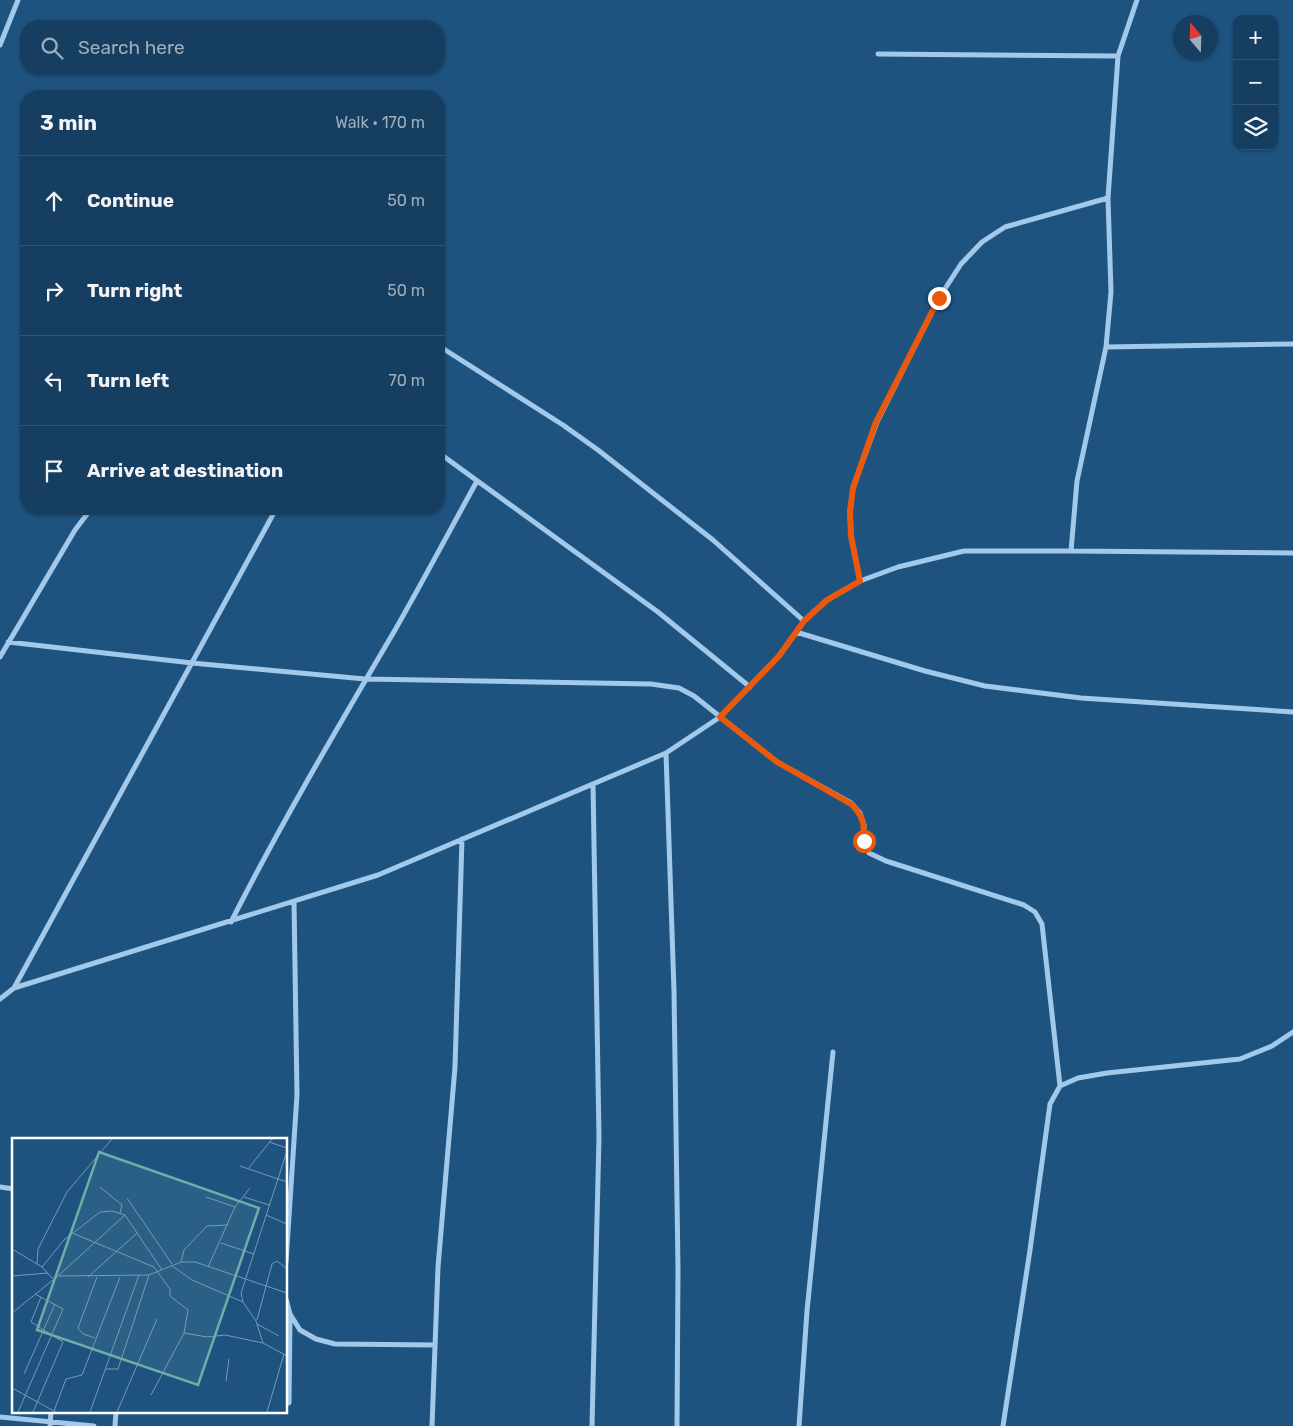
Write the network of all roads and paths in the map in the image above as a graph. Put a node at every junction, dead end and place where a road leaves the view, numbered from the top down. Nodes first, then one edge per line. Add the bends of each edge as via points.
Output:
1 (18, 0) edge
2 (1137, 0) edge
3 (0, 45) edge
4 (878, 54) dead end
5 (1118, 56) junction
6 (1108, 198) junction
7 (1293, 344) edge
8 (1106, 347) junction
9 (445, 350) edge
10 (445, 457) edge
11 (477, 480) junction
12 (86, 515) edge
13 (273, 515) edge
14 (1071, 551) junction
15 (1293, 554) edge
16 (860, 581) junction
17 (804, 621) junction
18 (796, 632) junction
19 (8, 642) junction
20 (0, 657) edge
21 (192, 663) junction
22 (365, 680) junction
23 (750, 687) junction
24 (1293, 712) edge
25 (720, 717) junction
26 (666, 753) junction
27 (593, 784) junction
28 (462, 839) junction
29 (294, 902) junction
30 (231, 922) junction
31 (14, 988) junction
32 (0, 999) edge
33 (1293, 1032) edge
34 (833, 1052) dead end
35 (1060, 1086) junction
36 (288, 1234) edge
37 (288, 1306) edge
38 (290, 1314) junction
39 (435, 1346) junction
40 (290, 1403) dead end
41 (0, 1417) edge
42 (51, 1424) edge
43 (94, 1426) edge
44 (432, 1426) edge
45 (592, 1426) edge
46 (677, 1426) edge
47 (799, 1426) edge
48 (1003, 1426) edge

1 - 3 street
2 - 5 street
4 - 5 street
5 - 6 street
6 - 8 street via 1111,292
6 - 16 street via 1005,227 982,242 961,264 939,298 876,422 853,488 851,536
7 - 8 street
8 - 14 street via 1077,481
9 - 17 street via 598,450 713,540
10 - 11 street
11 - 22 street
11 - 23 street via 658,612
12 - 19 street
13 - 21 street
14 - 15 street
14 - 16 street via 964,551 898,567
16 - 17 street via 827,600
17 - 18 street
18 - 23 street
18 - 24 street via 985,686 1081,698
19 - 20 street
19 - 21 street
21 - 22 street
21 - 31 street
22 - 25 street via 651,684 679,688
22 - 30 street
23 - 25 street
25 - 26 street
25 - 35 street via 777,762 851,804 860,813 869,853 1024,904 1035,912 1042,924
26 - 27 street
26 - 46 street via 674,991
27 - 28 street
27 - 45 street via 599,1137
28 - 29 street via 378,875
28 - 39 street via 455,1067 438,1267
29 - 30 street
29 - 36 street via 298,1096
30 - 31 street
31 - 32 street
33 - 35 street via 1272,1046 1240,1059 1107,1072 1078,1078
34 - 47 street via 807,1310
35 - 48 street via 1050,1104
37 - 38 street
38 - 39 street via 300,1330 335,1344
38 - 40 street
39 - 44 street
41 - 42 street
42 - 43 street

